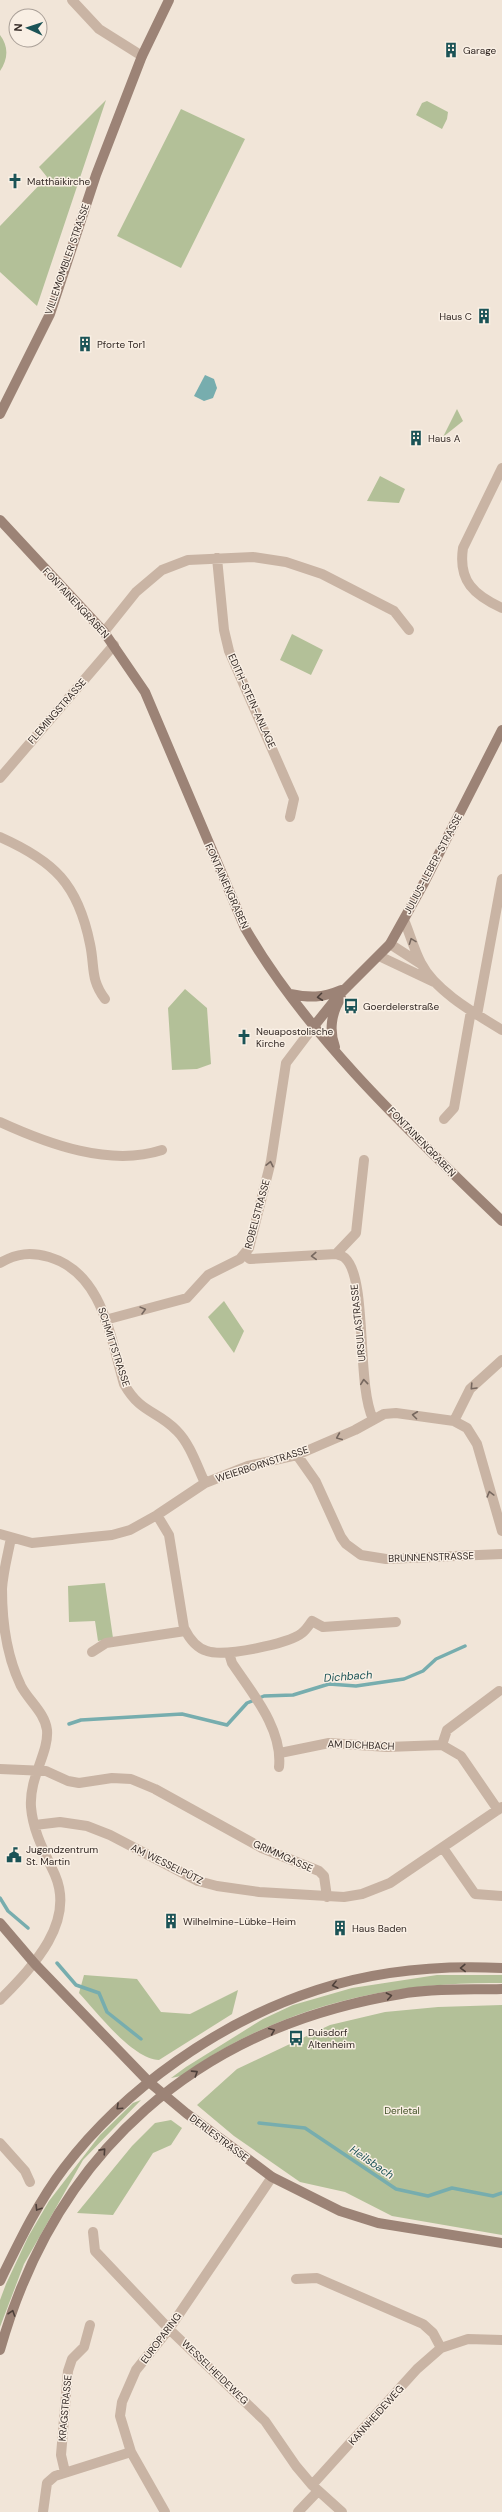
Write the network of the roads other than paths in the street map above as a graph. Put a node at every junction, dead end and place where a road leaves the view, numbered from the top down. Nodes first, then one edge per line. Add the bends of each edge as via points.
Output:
1 (72, 0) edge
2 (169, 0) edge
3 (142, 56) junction
4 (0, 414) edge
5 (502, 468) edge
6 (0, 520) edge
7 (218, 558) junction
8 (502, 608) edge
9 (409, 630) dead end
10 (104, 632) junction
11 (114, 645) junction
12 (502, 730) edge
13 (0, 778) edge
14 (290, 817) dead end
15 (0, 838) edge
16 (502, 879) edge
17 (404, 920) junction
18 (390, 944) junction
19 (379, 956) junction
20 (421, 964) junction
21 (437, 984) junction
22 (348, 987) junction
23 (290, 994) junction
24 (105, 999) dead end
25 (474, 1013) junction
26 (332, 1021) junction
27 (314, 1026) junction
28 (502, 1030) edge
29 (338, 1053) junction
30 (444, 1119) dead end
31 (0, 1122) edge
32 (162, 1150) dead end
33 (364, 1160) dead end
34 (502, 1221) edge
35 (336, 1254) junction
36 (245, 1255) junction
37 (0, 1263) edge
38 (105, 1320) junction
39 (502, 1360) edge
40 (373, 1419) junction
41 (454, 1421) junction
42 (297, 1455) junction
43 (205, 1483) junction
44 (158, 1515) junction
45 (502, 1531) edge
46 (0, 1534) edge
47 (11, 1538) junction
48 (502, 1554) edge
49 (396, 1622) dead end
50 (185, 1631) junction
51 (92, 1652) dead end
52 (229, 1653) junction
53 (499, 1691) dead end
54 (442, 1745) junction
55 (280, 1754) junction
56 (279, 1767) dead end
57 (0, 1769) edge
58 (36, 1770) junction
59 (500, 1809) edge
60 (35, 1825) junction
61 (442, 1848) junction
62 (502, 1896) edge
63 (327, 1897) junction
64 (0, 1923) edge
65 (35, 1964) junction
66 (502, 1968) edge
67 (502, 1989) edge
68 (0, 2000) edge
69 (149, 2082) junction
70 (162, 2094) junction
71 (0, 2143) edge
72 (272, 2177) junction
73 (30, 2182) dead end
74 (93, 2232) dead end
75 (502, 2243) edge
76 (296, 2279) dead end
77 (0, 2281) edge
78 (90, 2325) dead end
79 (169, 2329) junction
80 (502, 2340) edge
81 (441, 2348) junction
82 (0, 2350) edge
83 (131, 2452) junction
84 (65, 2472) junction
85 (315, 2488) junction
86 (43, 2512) edge
87 (165, 2512) edge
88 (298, 2512) edge
89 (342, 2512) edge

1 - 3 street via 99,29
2 - 3 street, VILLEMOMBLER STRASSE
3 - 4 street, VILLEMOMBLER STRASSE via 96,175 52,307
5 - 8 street via 468,536 461,559 470,587 478,596
6 - 10 street, FONTAINENGRABEN
7 - 9 street via 253,557 308,568 394,611
7 - 10 street via 188,560 162,570 136,592
7 - 14 street, EDITH-STEIN-ANLAGE via 224,630 229,651 294,799
10 - 11 street, FONTAINENGRABEN
11 - 13 street, FLEMINGSTRASSE
11 - 23 street, FONTAINENGRABEN via 146,696 245,928
12 - 17 street, JULIUS-LEBER-STRASSE
15 - 24 street via 43,859 60,875 72,892 90,944 95,986
16 - 25 street
17 - 18 street, JULIUS-LEBER-STRASSE
20 -> 17 street
18 - 19 street, JULIUS-LEBER-STRASSE
18 - 20 street
19 - 21 street
19 - 22 street, JULIUS-LEBER-STRASSE
20 - 21 street
21 - 25 street
22 -> 23 street, JULIUS-LEBER-STRASSE via 324,997 311,998
22 - 26 street, JULIUS-LEBER-STRASSE via 337,1004
22 - 27 street, JULIUS-LEBER-STRASSE
23 - 27 street, FONTAINENGRABEN
25 - 28 street
25 - 30 street via 454,1108
26 - 27 street
26 - 29 street, JULIUS-LEBER-STRASSE via 331,1037
27 - 29 street, FONTAINENGRABEN
36 -> 27 street, ROBELSTRASSE via 271,1161 286,1064
29 - 34 street, FONTAINENGRABEN
31 - 32 street via 33,1136 81,1151 144,1156
33 - 35 street via 356,1233
35 -> 36 street via 250,1259
40 -> 35 street, URSULASTRASSE via 367,1407 354,1279 344,1258
38 -> 36 street, ROBELSTRASSE via 187,1298 208,1275
37 - 38 street, SCHMITTSTRASSE via 11,1256 24,1253 61,1261 75,1269 86,1280 97,1297
38 - 43 street, SCHMITTSTRASSE via 124,1384 132,1398 142,1408 177,1431
39 -> 41 street via 470,1389
41 -> 40 street, WEIERBORNSTRASSE via 396,1413 384,1414
40 -> 42 street, WEIERBORNSTRASSE via 355,1430
45 -> 41 street via 477,1444 467,1428
42 - 43 street, WEIERBORNSTRASSE via 248,1466
42 - 48 street, BRUNNENSTRASSE via 316,1482 341,1537 361,1555 386,1559
43 - 44 street, WEIERBORNSTRASSE
44 - 47 street, WEIERBORNSTRASSE via 130,1530 112,1535 32,1543
44 - 50 street via 169,1535
46 - 47 street, WEIERBORNSTRASSE
47 - 58 street via 2,1588 3,1612 16,1672 22,1687 42,1716 46,1730 46,1742
49 - 52 street via 323,1627 312,1621 301,1634 270,1645
50 - 51 street via 106,1643
50 - 52 street via 201,1648 218,1654
52 - 55 street via 232,1663 271,1725
53 - 54 street via 447,1730
54 - 55 street, AM DICHBACH via 388,1747 329,1743
54 - 59 street via 461,1756
55 - 56 street
57 - 58 street, GRIMMGASSE
58 - 60 street via 31,1788
58 - 63 street, GRIMMGASSE via 46,1771 68,1782 79,1783 121,1777 155,1789 262,1848 319,1871 324,1876
59 - 61 street
60 - 63 street, AM WESSELPÜTZ via 60,1822 86,1826 110,1835 198,1881 217,1886
60 - 65 street via 61,1898 57,1922
61 - 62 street via 475,1894
61 - 63 street via 390,1883 362,1894
64 - 65 street, DERLESTRASSE
65 - 68 street
65 - 69 street, DERLESTRASSE
66 -> 69 street via 402,1972 317,1990 249,2018
70 -> 67 street via 254,2038 324,2011 403,1993
69 - 70 street, DERLESTRASSE
69 -> 77 street via 119,2106 63,2169 35,2212
70 - 72 street, DERLESTRASSE
82 -> 70 street via 22,2283 51,2227 99,2156
71 - 73 street via 25,2171
72 - 75 street, DERLESTRASSE via 340,2211 378,2223
72 - 79 street, EUROPARING
74 - 79 street, WESSELHEIDEWEG via 95,2251
76 - 81 street via 317,2278 423,2324 433,2333
78 - 84 street, KRAGSTRASSE via 84,2347 72,2359 68,2371 61,2455
79 - 83 street, EUROPARING via 136,2370 122,2402 120,2416
79 - 85 street, WESSELHEIDEWEG via 265,2421 296,2466
80 - 81 street, KANNHEIDEWEG via 468,2339
81 - 85 street, KANNHEIDEWEG via 417,2370
83 - 84 street
83 - 87 street, EUROPARING
84 - 86 street via 47,2483
85 - 88 street
85 - 89 street, WESSELHEIDEWEG

